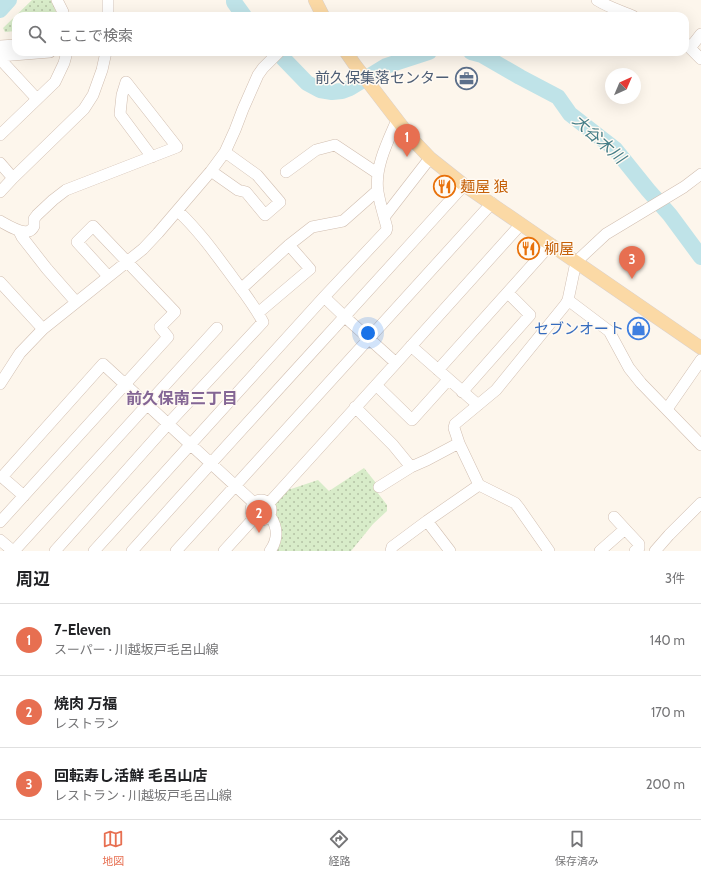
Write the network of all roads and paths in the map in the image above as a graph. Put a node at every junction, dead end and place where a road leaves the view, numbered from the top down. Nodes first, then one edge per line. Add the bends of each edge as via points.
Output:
1 (57, 0) edge
2 (108, 0) edge
3 (315, 0) edge
4 (597, 0) edge
5 (63, 12) edge
6 (108, 12) edge
7 (321, 12) edge
8 (622, 12) edge
9 (701, 34) edge
10 (12, 45) edge
11 (689, 45) edge
12 (0, 46) edge
13 (689, 47) edge
14 (12, 55) edge
15 (0, 56) edge
16 (66, 56) edge
17 (105, 56) edge
18 (274, 56) edge
19 (349, 56) edge
20 (0, 59) edge
21 (701, 59) edge
22 (37, 99) junction
23 (397, 120) junction
24 (1, 132) edge
25 (225, 152) junction
26 (152, 157) junction
27 (430, 158) junction
28 (0, 163) edge
29 (211, 171) junction
30 (286, 172) dead end
31 (378, 173) junction
32 (701, 174) edge
33 (13, 178) junction
34 (464, 185) junction
35 (378, 190) junction
36 (0, 192) edge
37 (492, 203) junction
38 (178, 210) junction
39 (385, 216) junction
40 (0, 221) edge
41 (521, 224) junction
42 (19, 231) junction
43 (552, 244) junction
44 (289, 245) junction
45 (127, 261) junction
46 (576, 262) junction
47 (108, 276) junction
48 (0, 282) edge
49 (241, 289) junction
50 (508, 293) junction
51 (324, 297) junction
52 (568, 300) junction
53 (76, 302) junction
54 (258, 313) junction
55 (345, 317) junction
56 (217, 328) dead end
57 (43, 329) junction
58 (369, 339) junction
59 (411, 346) junction
60 (701, 348) edge
61 (701, 360) edge
62 (396, 363) junction
63 (438, 370) junction
64 (448, 380) junction
65 (0, 384) edge
66 (125, 384) junction
67 (376, 385) junction
68 (462, 392) junction
69 (147, 404) junction
70 (478, 405) junction
71 (355, 407) junction
72 (667, 409) junction
73 (168, 424) junction
74 (459, 443) junction
75 (190, 444) junction
76 (701, 445) edge
77 (210, 463) junction
78 (411, 467) junction
79 (1, 477) edge
80 (479, 485) junction
81 (235, 486) junction
82 (380, 487) dead end
83 (24, 496) junction
84 (254, 503) junction
85 (269, 503) junction
86 (701, 503) edge
87 (270, 516) junction
88 (614, 517) dead end
89 (254, 518) junction
90 (427, 521) junction
91 (0, 522) edge
92 (625, 529) junction
93 (0, 540) edge
94 (13, 551) edge
95 (55, 551) edge
96 (94, 551) edge
97 (132, 551) edge
98 (176, 551) edge
99 (224, 551) edge
100 (270, 551) edge
101 (391, 551) edge
102 (450, 551) edge
103 (550, 551) edge
104 (600, 551) edge
105 (635, 551) edge
106 (655, 551) edge

1 - 5 street
2 - 6 street
3 - 7 main road
4 - 8 street
9 - 11 street
10 - 12 street
13 - 21 street
14 - 15 street
16 - 22 street via 55,82
17 - 33 street via 93,95 84,109
18 - 25 street via 258,75
19 - 23 main road
20 - 22 street
22 - 24 street
23 - 27 main road
23 - 31 street
25 - 29 street
25 - 29 street via 257,175 280,202 265,215 246,192 238,190
26 - 26 street via 177,147 126,82 120,114
26 - 42 street via 66,190 37,215 31,231
27 - 34 main road
27 - 39 street
28 - 33 street
29 - 38 street
30 - 31 street via 316,150 335,145
31 - 35 street
32 - 46 street via 648,210 606,234
33 - 36 street
34 - 37 main road
34 - 55 street
35 - 39 street
35 - 44 street via 343,221 312,227
37 - 41 main road
37 - 58 street
38 - 45 street via 143,249
38 - 49 street via 201,234
39 - 51 street via 386,231
40 - 42 street
41 - 43 main road
41 - 59 street
42 - 53 street
43 - 46 main road
43 - 50 street
44 - 49 street
44 - 54 street via 310,269
45 - 47 street
45 - 47 street via 93,226 77,242
45 - 66 street via 174,312 160,327 168,337
46 - 52 street
46 - 60 main road
47 - 53 street
48 - 57 street
49 - 54 street
50 - 63 street
50 - 68 street via 530,315
51 - 55 street
51 - 75 street
52 - 70 street via 496,390
52 - 72 street via 609,331 629,368
53 - 57 street
54 - 73 street via 263,322
55 - 58 street
55 - 77 street
56 - 69 street
57 - 65 street via 20,353
58 - 62 street
58 - 81 street
59 - 62 street
59 - 63 street
61 - 72 street
62 - 67 street
63 - 64 street
64 - 67 street via 412,420
64 - 68 street
66 - 69 street
66 - 79 street via 103,364
66 - 83 street
67 - 71 street
68 - 70 street
69 - 73 street
69 - 94 street
70 - 74 street via 455,424
71 - 78 street
71 - 85 street
72 - 76 street
73 - 75 street
73 - 95 street
74 - 78 street
74 - 80 street
75 - 77 street
75 - 96 street
77 - 81 street
77 - 97 street
78 - 82 street
79 - 83 street
80 - 90 street
80 - 103 street via 515,503
81 - 84 street
81 - 98 street
83 - 91 street
84 - 85 street via 258,500
84 - 89 street via 251,512
85 - 87 street via 272,510
86 - 106 street
87 - 89 street via 263,521
87 - 100 street via 276,526 274,545
88 - 92 street
89 - 99 street
90 - 101 street via 392,547
90 - 102 street
92 - 104 street
92 - 105 street via 639,544
93 - 94 street

